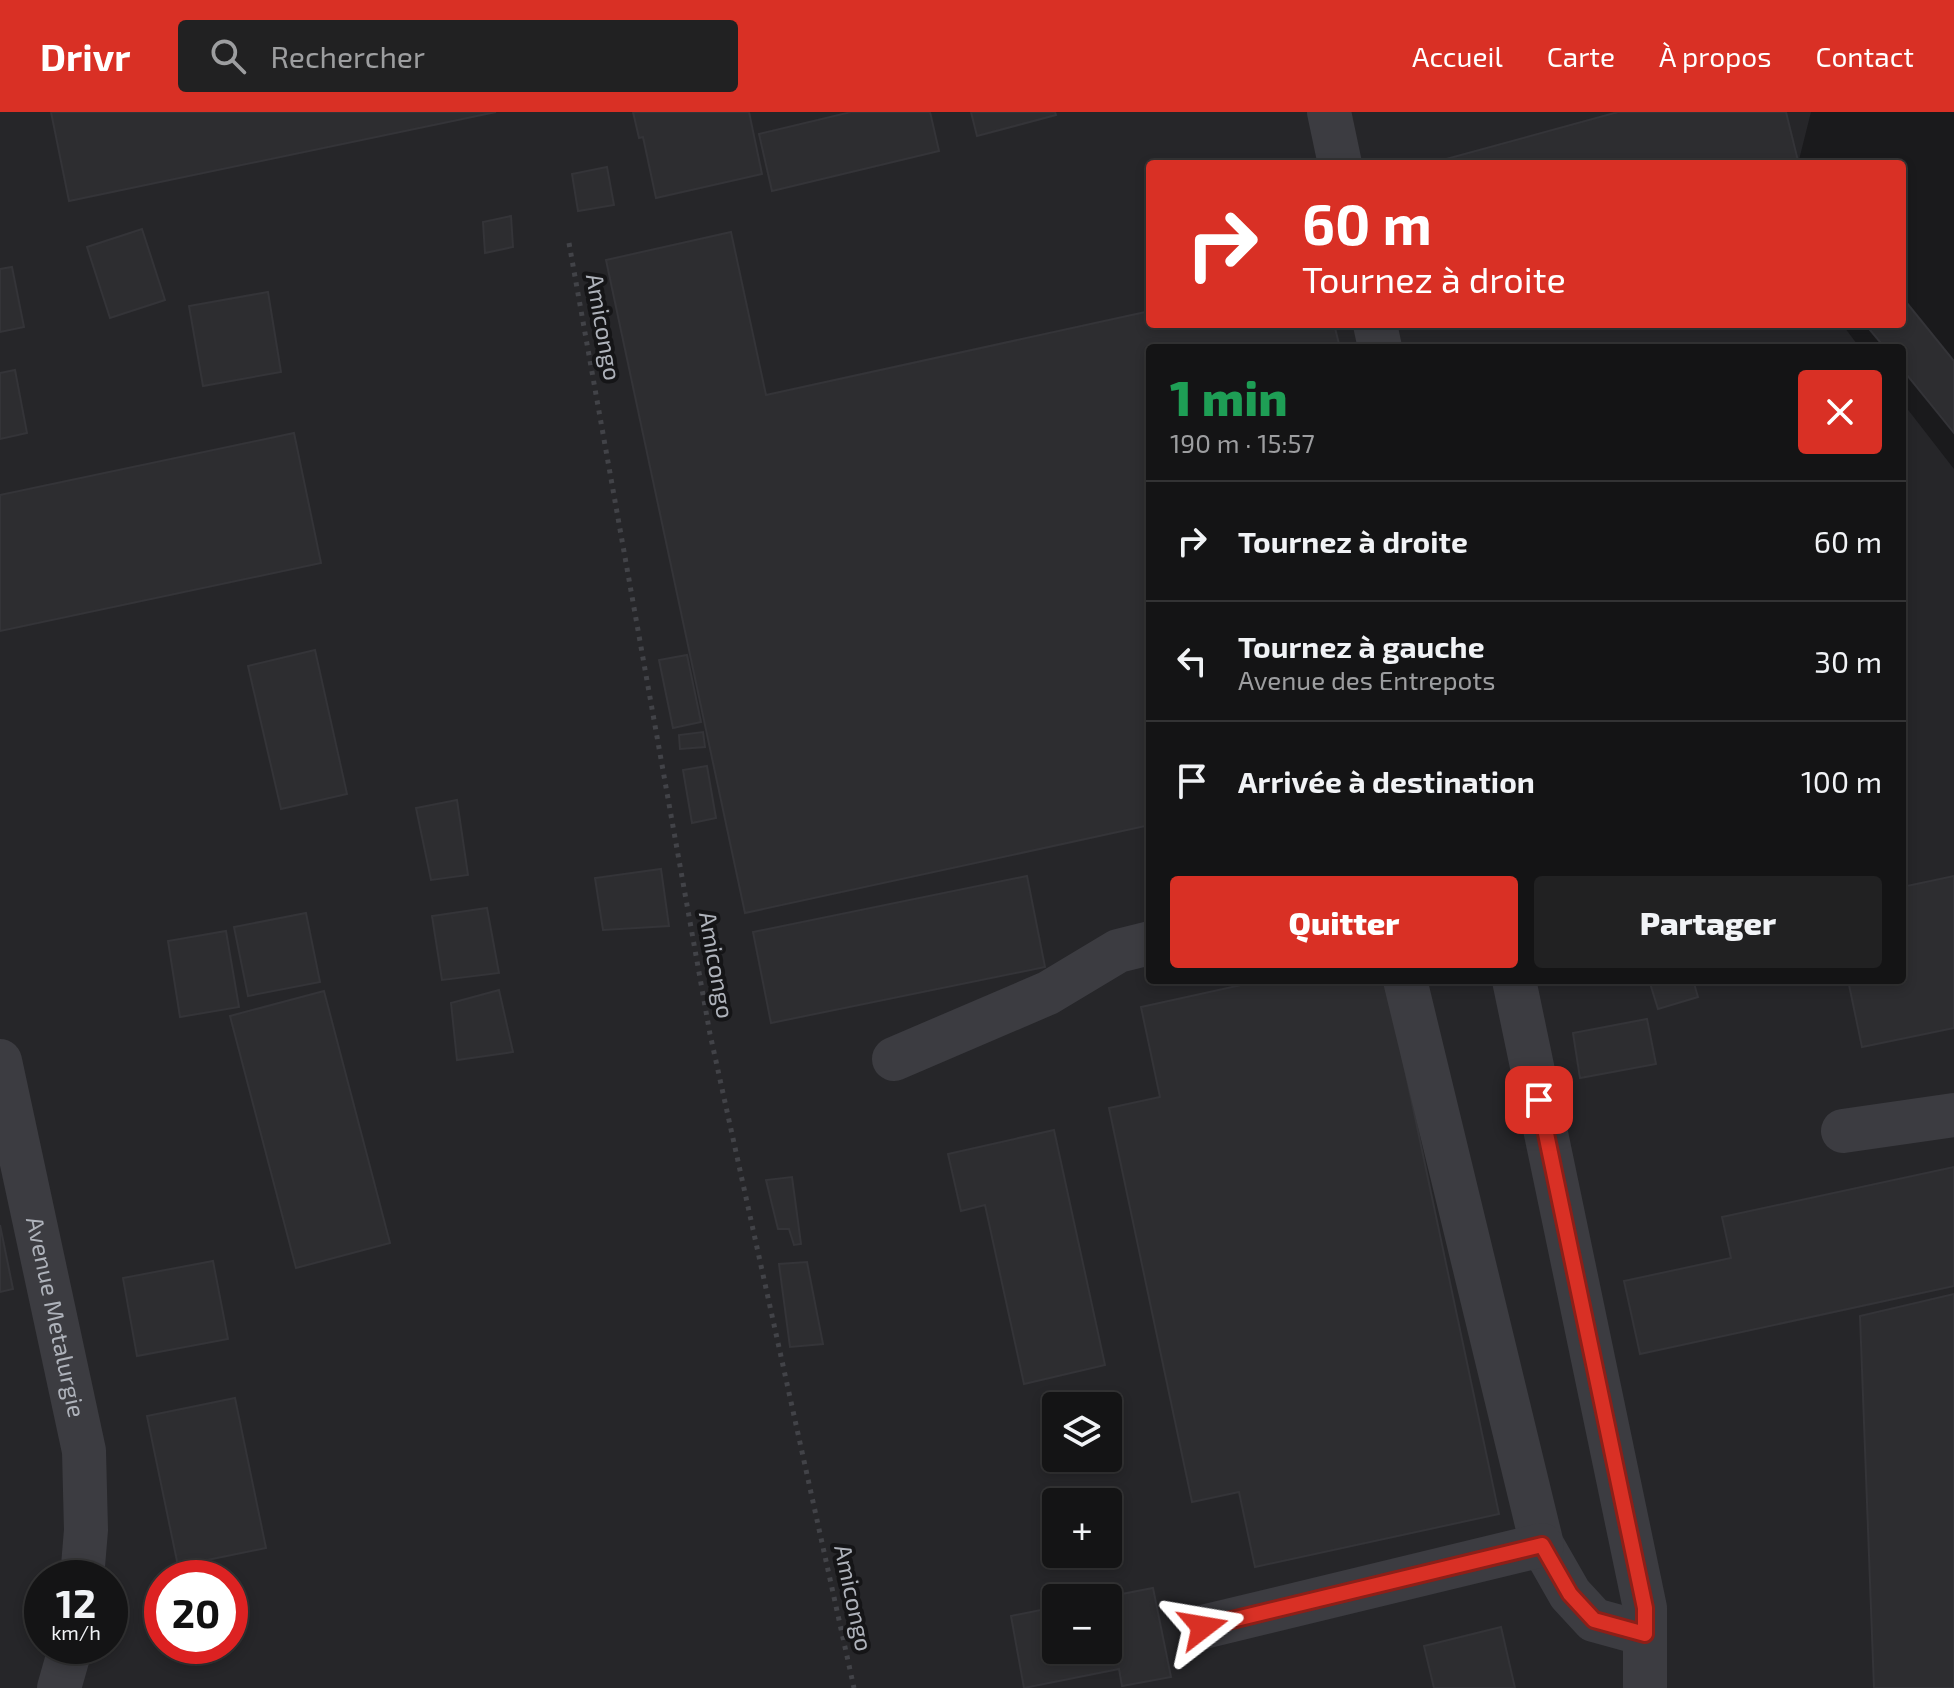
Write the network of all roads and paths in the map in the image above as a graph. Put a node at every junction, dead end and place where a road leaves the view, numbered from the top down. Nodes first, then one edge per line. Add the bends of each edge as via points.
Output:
1 (1329, 112) edge
2 (1339, 160) edge
3 (569, 243) dead end
4 (1146, 944) edge
5 (1406, 984) edge
6 (1515, 984) edge
7 (894, 1059) dead end
8 (0, 1061) edge
9 (1954, 1115) edge
10 (1843, 1131) dead end
11 (1542, 1545) junction
12 (84, 1560) edge
13 (1203, 1627) dead end
14 (1645, 1634) junction
15 (66, 1664) edge
16 (59, 1688) edge
17 (854, 1688) edge
18 (1645, 1688) edge

1 - 2 street
3 - 17 path, Amicongo via 710,1034
4 - 7 street via 1118,951 1048,993
5 - 11 street
6 - 14 street via 1645,1608
8 - 12 street, Avenue Metalurgie via 84,1451
9 - 10 street
11 - 13 street
11 - 14 street via 1570,1594 1594,1620
14 - 18 street
15 - 16 street

